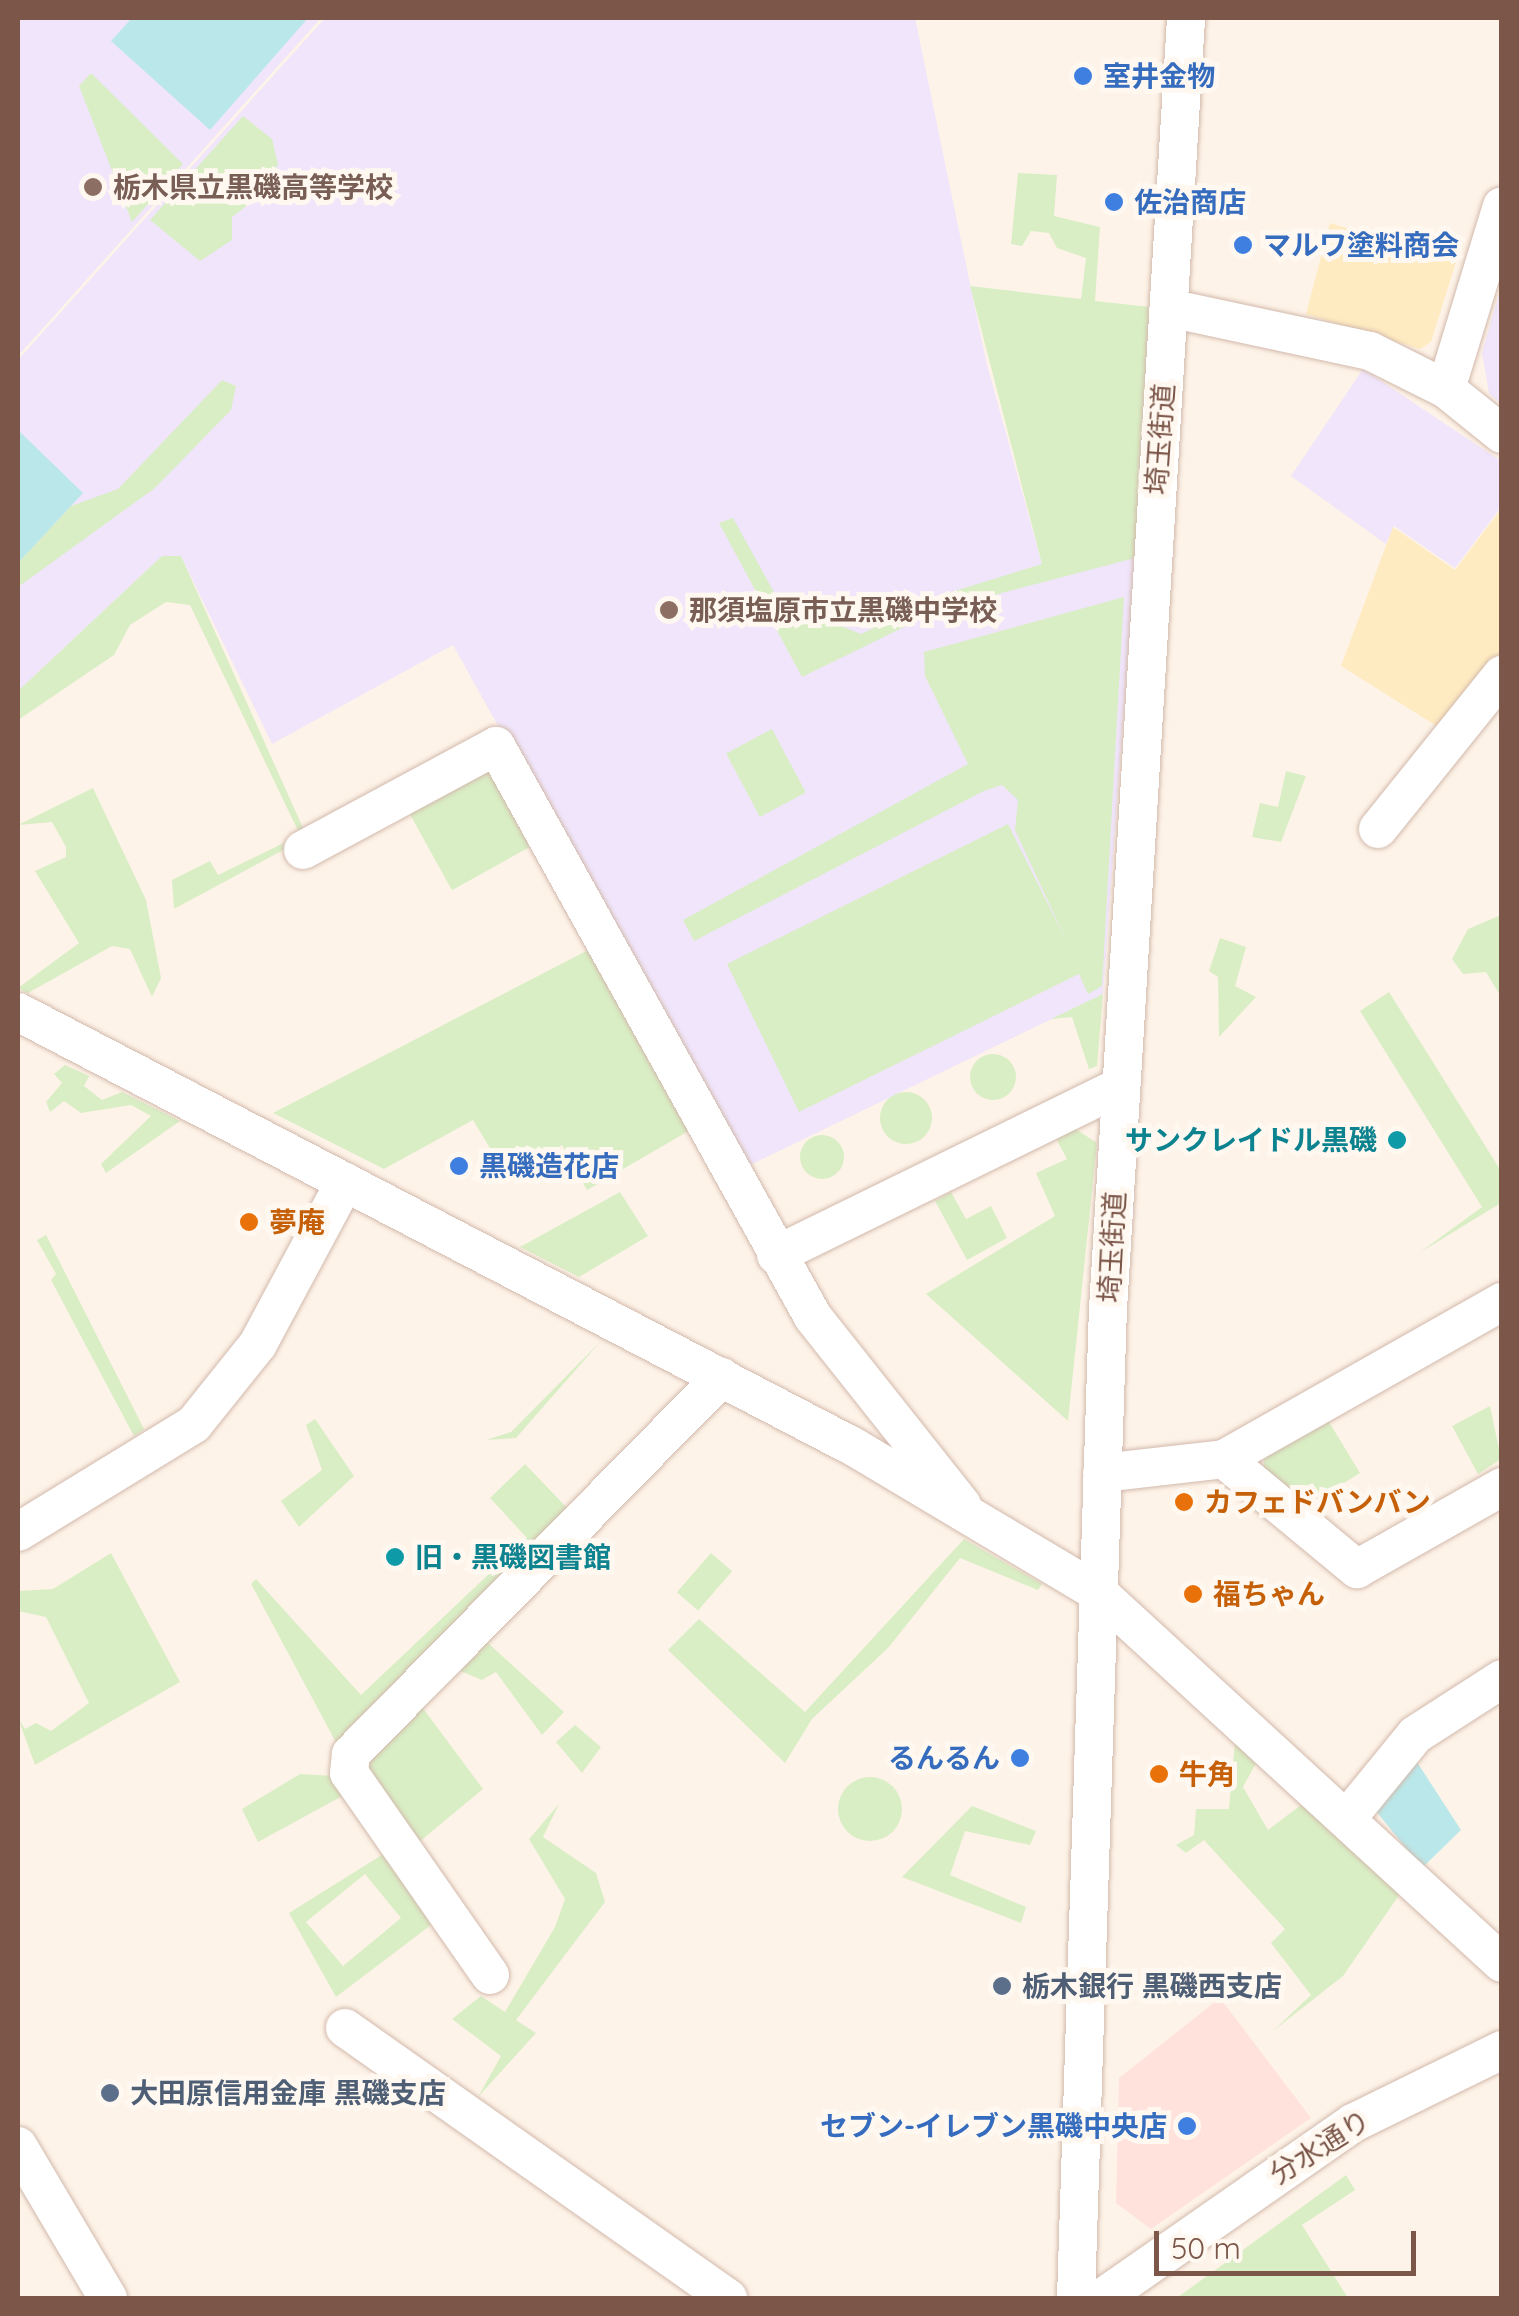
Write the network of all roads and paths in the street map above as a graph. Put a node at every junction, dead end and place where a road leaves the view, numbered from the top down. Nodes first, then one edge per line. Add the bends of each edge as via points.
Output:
1 (1186, 18) edge
2 (1502, 206) edge
3 (1170, 308) junction
4 (1446, 389) junction
5 (1502, 434) edge
6 (1502, 675) edge
7 (1378, 830) dead end
8 (303, 850) dead end
9 (18, 1012) edge
10 (1121, 1086) junction
11 (346, 1182) junction
12 (776, 1255) junction
13 (1502, 1302) edge
14 (722, 1378) junction
15 (1224, 1459) junction
16 (1102, 1473) junction
17 (1502, 1487) edge
18 (967, 1513) junction
19 (18, 1532) edge
20 (1099, 1593) junction
21 (1502, 1679) edge
22 (1349, 1816) junction
23 (1502, 1963) edge
24 (490, 1975) dead end
25 (344, 2028) dead end
26 (1502, 2050) edge
27 (18, 2146) edge
28 (108, 2298) edge
29 (728, 2298) edge
30 (1076, 2298) edge
31 (1102, 2298) edge

1 - 3 street, 埼玉街道
2 - 4 street
3 - 4 street via 1342,341
3 - 10 street, 埼玉街道
4 - 5 street
6 - 7 street
8 - 12 street via 496,746
9 - 11 street
10 - 12 street
10 - 16 street, 埼玉街道
11 - 14 street
11 - 19 street via 258,1344 194,1424
12 - 18 street via 835,1351
13 - 15 street
14 - 18 street
14 - 24 street via 351,1754 349,1773
15 - 16 street
15 - 17 street via 1357,1569
16 - 20 street, 埼玉街道
18 - 20 street
20 - 22 street
20 - 30 street, 埼玉街道
21 - 22 street via 1415,1734
22 - 23 street
25 - 29 street
26 - 31 street, 分水通り via 1354,2123
27 - 28 street

